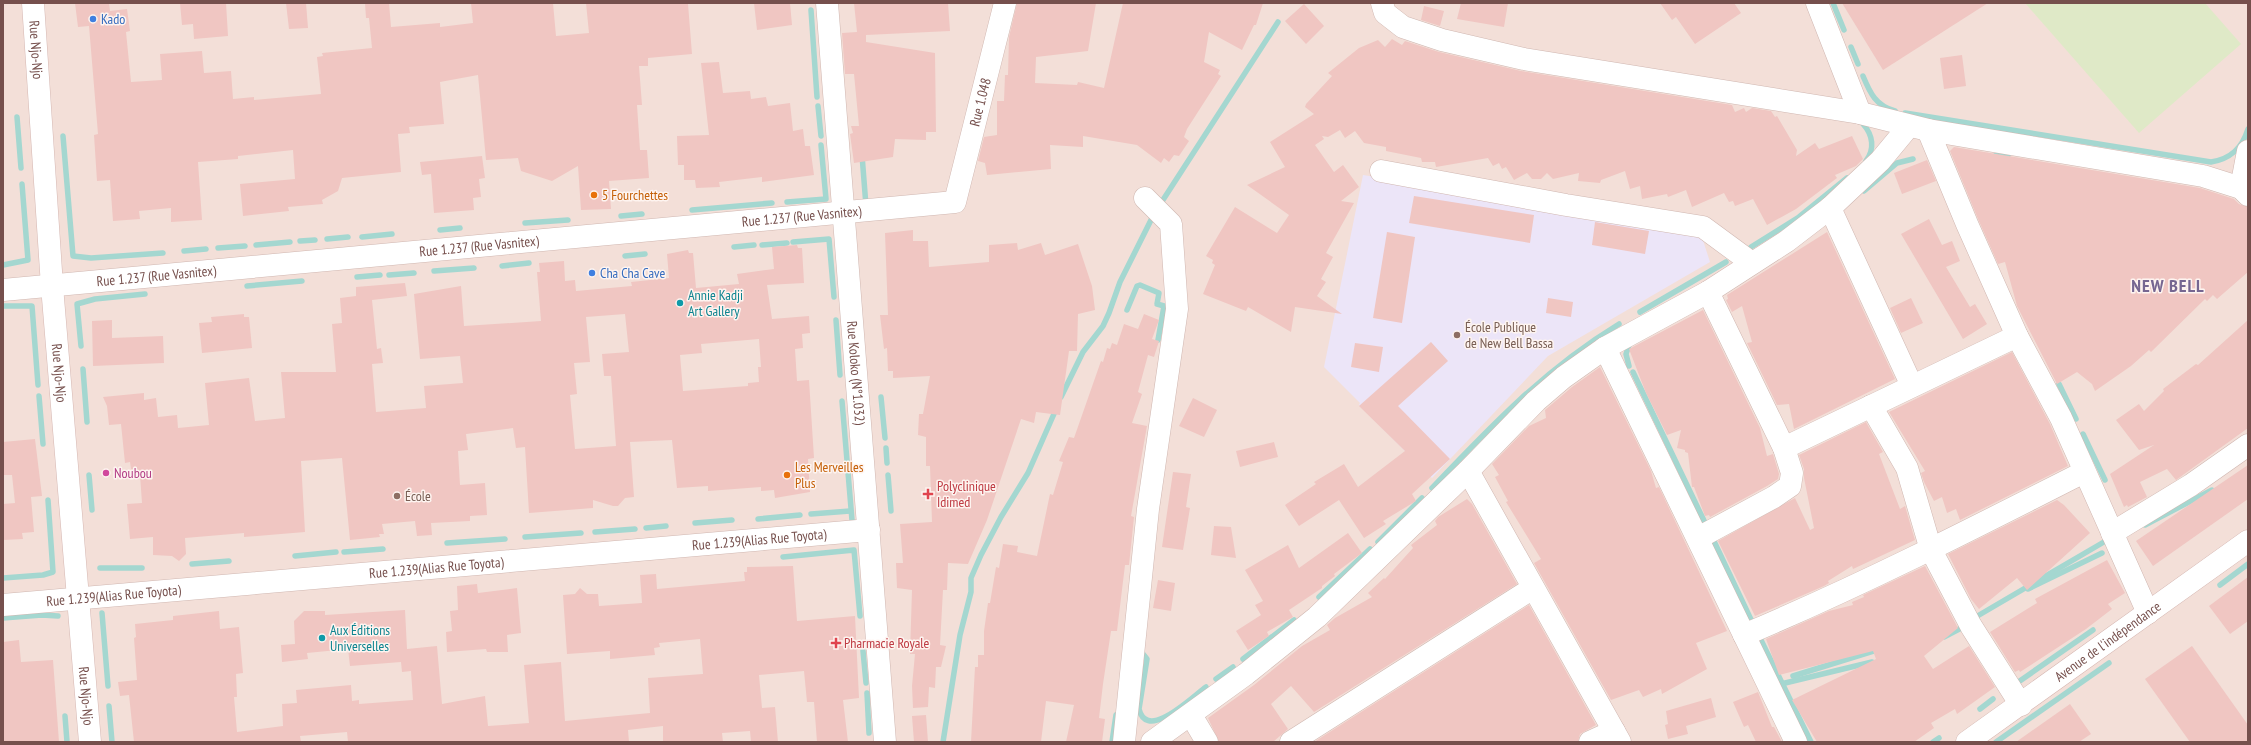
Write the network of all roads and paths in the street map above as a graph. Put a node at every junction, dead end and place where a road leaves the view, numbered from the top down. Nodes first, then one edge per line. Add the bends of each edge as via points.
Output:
1 (33, 3) edge
2 (827, 3) edge
3 (1004, 3) edge
4 (1382, 3) edge
5 (1817, 3) edge
6 (1860, 113) junction
7 (1918, 128) junction
8 (2248, 151) edge
9 (1381, 171) dead end
10 (2244, 191) edge
11 (1145, 198) dead end
12 (955, 202) joint
13 (1830, 208) junction
14 (843, 212) junction
15 (1752, 263) junction
16 (52, 286) junction
17 (3, 290) edge
18 (1708, 292) junction
19 (2017, 336) junction
20 (1605, 348) junction
21 (1912, 386) junction
22 (1871, 406) junction
23 (2248, 445) edge
24 (1784, 448) junction
25 (1468, 471) junction
26 (2084, 472) junction
27 (869, 530) junction
28 (2112, 532) junction
29 (1698, 538) junction
30 (2248, 541) edge
31 (1931, 550) junction
32 (1533, 588) junction
33 (78, 599) junction
34 (3, 605) edge
35 (2148, 613) junction
36 (1744, 635) junction
37 (2021, 705) junction
38 (1190, 715) junction
39 (1617, 736) edge
40 (90, 742) edge
41 (885, 742) edge
42 (1124, 742) edge
43 (1152, 742) edge
44 (1207, 742) edge
45 (1291, 742) edge
46 (1590, 742) edge
47 (1796, 742) edge
48 (1967, 742) edge

1 - 16 street, Rue Njo-Njo
2 - 14 street, Rue Koloko (N°1.032)
3 - 12 street, Rue 1.048
4 - 6 street via 1385,14 1402,27 1442,40 1524,59
5 - 6 street
6 - 7 street
7 - 10 street via 2204,176
7 - 13 street
7 - 19 street via 1967,224
8 - 10 street
9 - 15 street via 1703,227
11 - 42 street via 1171,224 1177,309 1148,509
12 - 14 street, Rue 1.237 (Rue Vasnitex)
13 - 15 street via 1787,241
13 - 21 street
14 - 16 street, Rue 1.237 (Rue Vasnitex)
14 - 27 street, Rue Koloko (N°1.032)
15 - 18 street
16 - 17 street, Rue 1.237 (Rue Vasnitex)
16 - 33 street, Rue Njo-Njo
18 - 20 street
18 - 24 street
19 - 21 street
19 - 26 street via 2061,418
20 - 25 street via 1536,401
20 - 29 street
21 - 22 street
22 - 24 street
22 - 31 street via 1907,468
23 - 28 street via 2191,485
24 - 29 street via 1792,473 1790,486
25 - 32 street
25 - 38 street via 1316,617 1246,674
26 - 28 street
26 - 31 street
27 - 33 street, Rue 1.239(Alias Rue Toyota)
27 - 41 street, Rue Koloko (N°1.032)
28 - 35 street
29 - 36 street
30 - 35 street, Avenue de l'indépendance
31 - 36 street
31 - 37 street via 1971,626
32 - 39 street
32 - 45 street
33 - 34 street, Rue 1.239(Alias Rue Toyota)
33 - 40 street, Rue Njo-Njo
35 - 37 street, Avenue de l'indépendance
36 - 47 street
37 - 48 street, Avenue de l'indépendance
38 - 43 street
38 - 44 street
39 - 46 street

